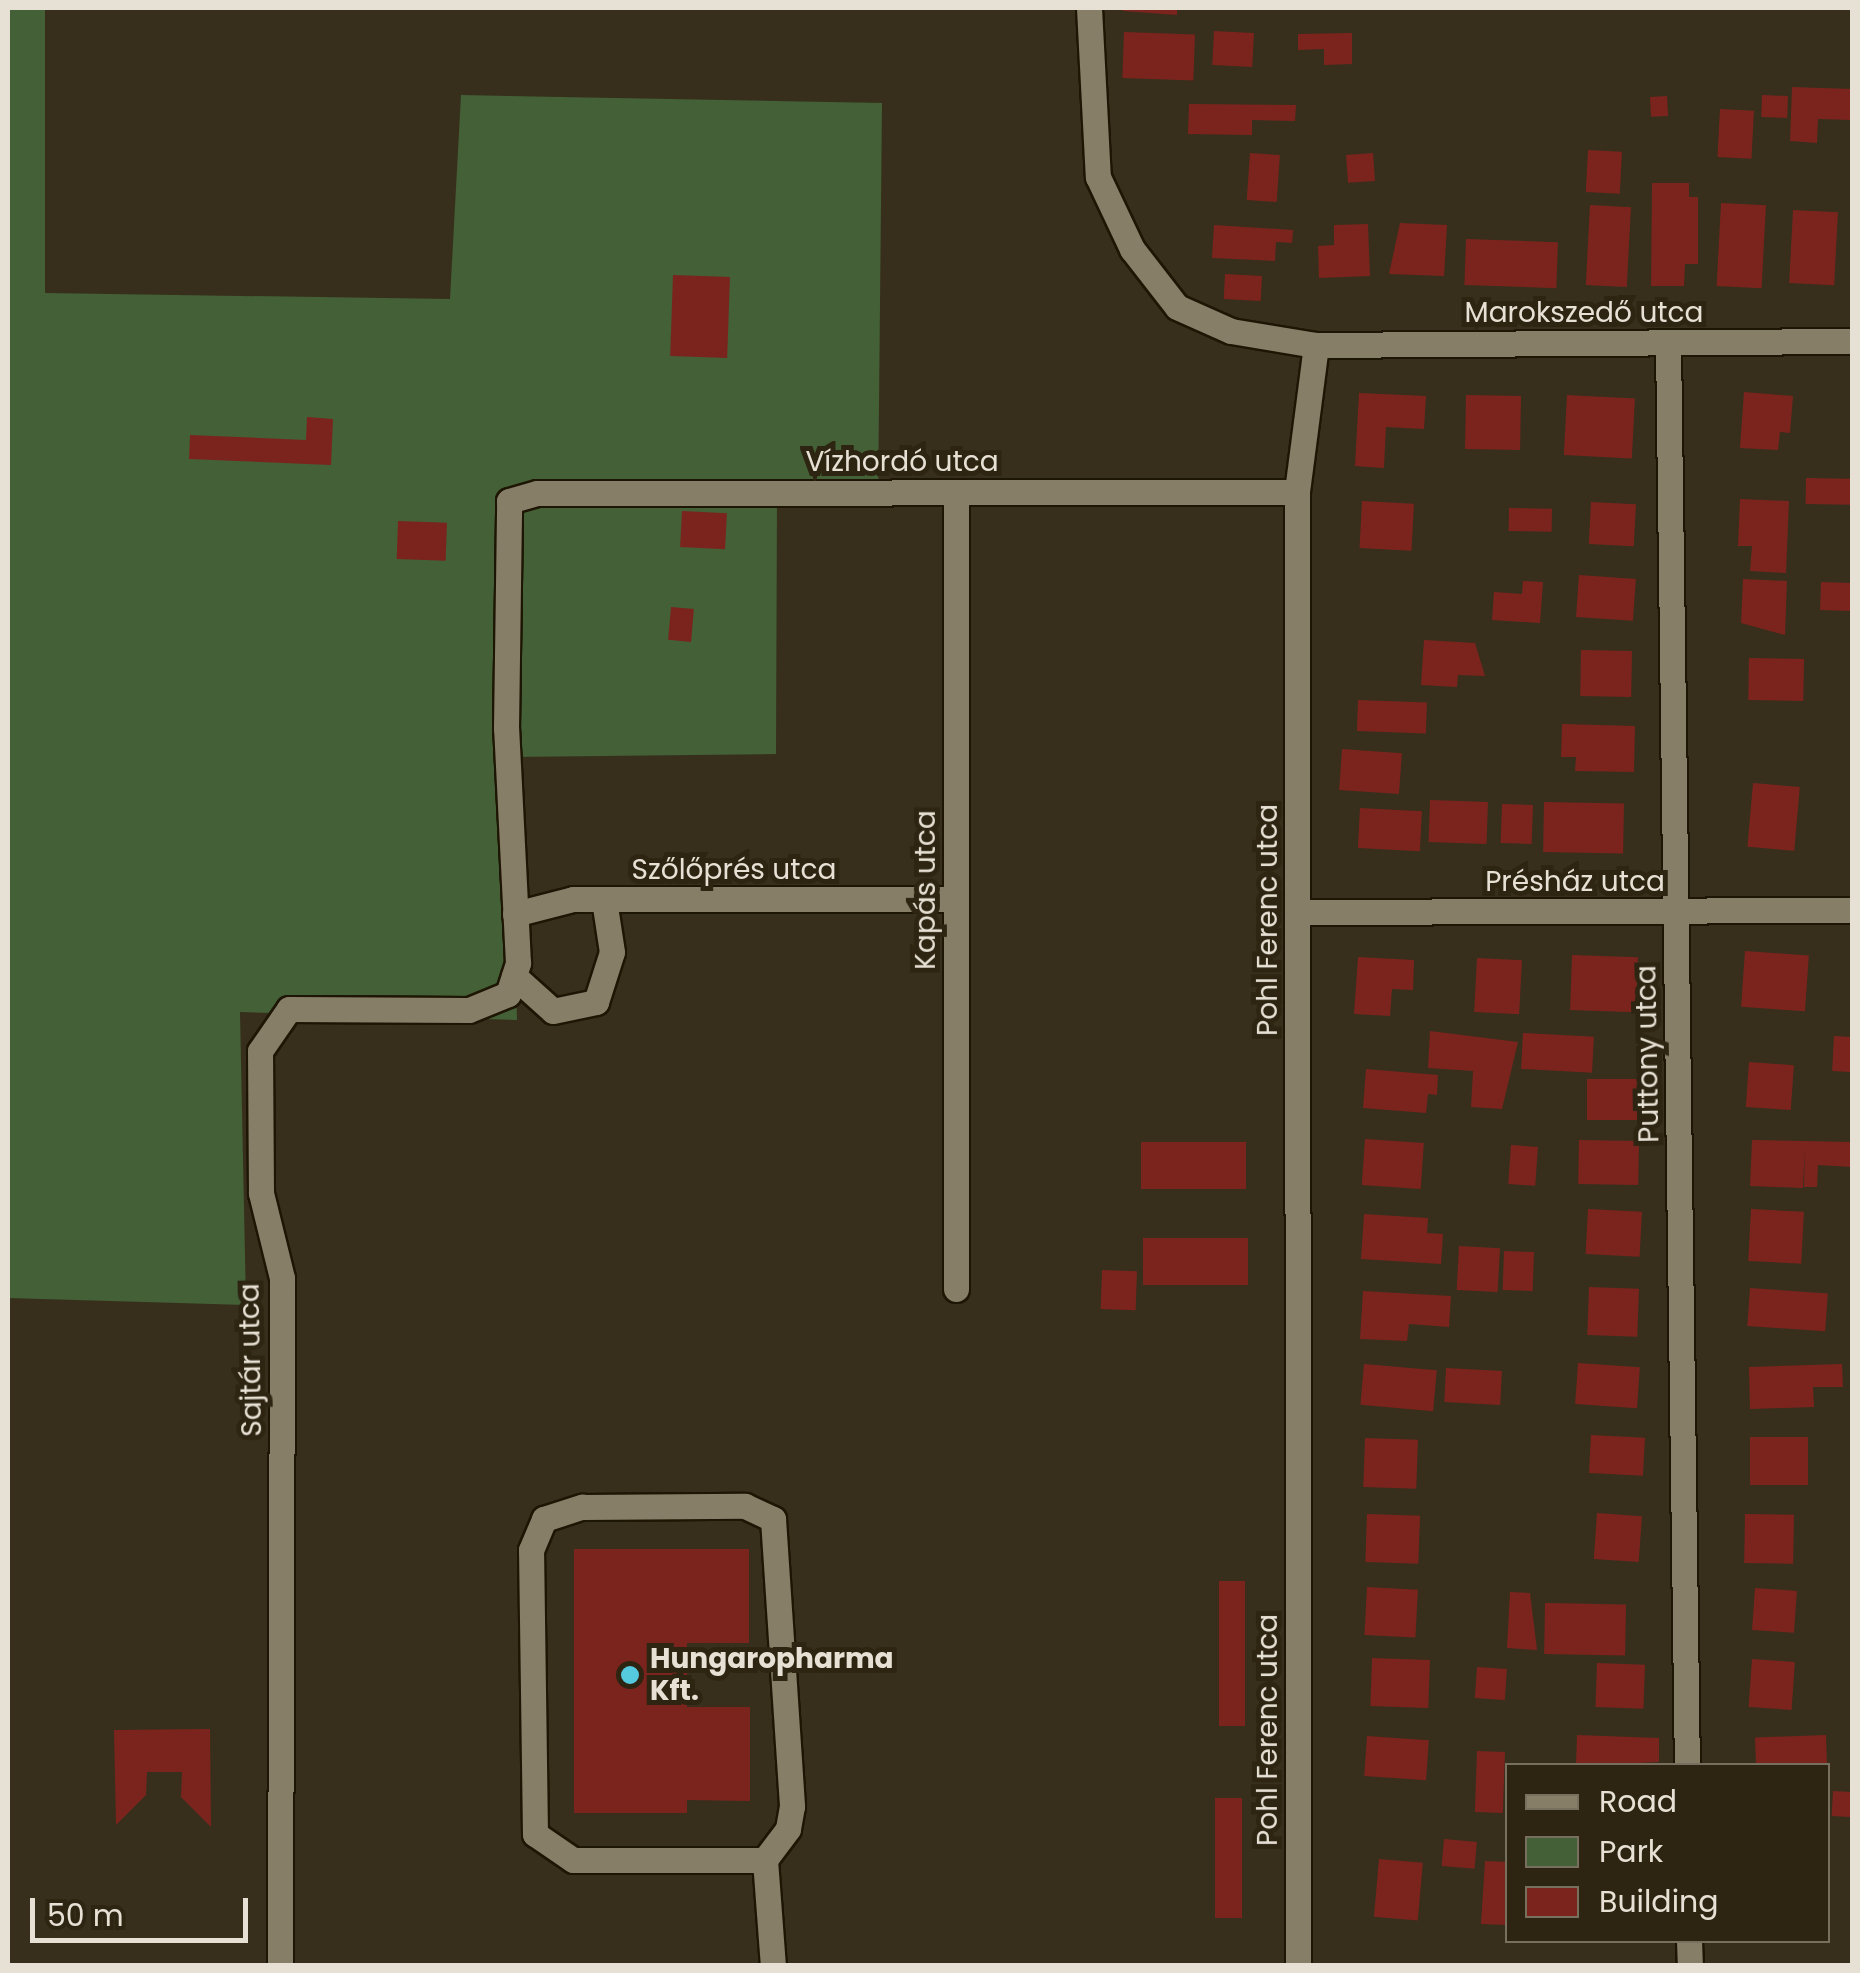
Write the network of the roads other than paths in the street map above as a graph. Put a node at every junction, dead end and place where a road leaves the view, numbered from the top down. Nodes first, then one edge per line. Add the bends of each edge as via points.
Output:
1 (1089, 8) edge
2 (1852, 340) edge
3 (1668, 342) junction
4 (1316, 345) junction
5 (956, 492) junction
6 (1297, 492) junction
7 (956, 899) junction
8 (604, 900) junction
9 (1852, 910) edge
10 (1298, 912) junction
11 (1676, 912) junction
12 (515, 914) junction
13 (514, 976) junction
14 (956, 1289) dead end
15 (1687, 1763) edge
16 (765, 1860) junction
17 (280, 1966) edge
18 (773, 1966) edge
19 (1298, 1966) edge

1 - 4 street via 1098,178 1132,249 1176,307 1231,331
2 - 3 street, Marokszedő utca
3 - 4 street, Marokszedő utca
3 - 11 street, Puttony utca
4 - 6 street, Pohl Ferenc utca
5 - 6 street, Vízhordó utca
5 - 7 street, Kapás utca
5 - 12 street, Vízhordó utca via 536,493 509,501
6 - 10 street, Pohl Ferenc utca
7 - 8 street, Szőlőprés utca
7 - 14 street, Kapás utca
8 - 12 street, Szőlőprés utca via 548,900
8 - 13 street via 612,952 596,1002 553,1010
9 - 11 street, Présház utca
10 - 11 street, Présház utca
10 - 19 street, Pohl Ferenc utca
11 - 15 street, Puttony utca
12 - 13 street
13 - 17 street, Sajtár utca via 491,1007 289,1009 260,1051 261,1192 282,1278
16 - 16 street via 788,1829 792,1806 773,1519 727,1506 582,1507 544,1519 531,1550 535,1834 573,1860
16 - 18 street

